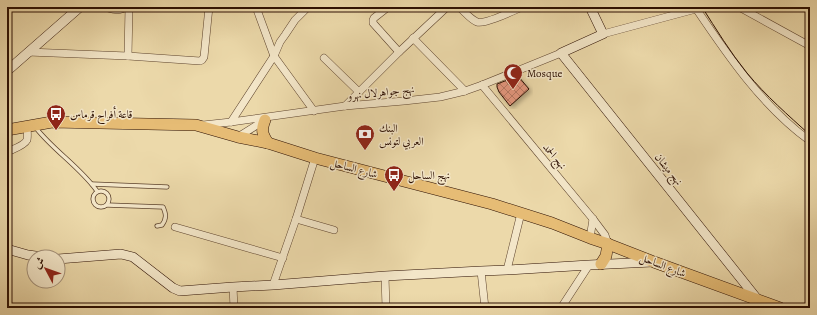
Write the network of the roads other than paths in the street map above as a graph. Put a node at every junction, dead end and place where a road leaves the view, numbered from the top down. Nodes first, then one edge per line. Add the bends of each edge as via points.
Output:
1 (80, 7) edge
2 (104, 7) edge
3 (126, 7) edge
4 (129, 7) edge
5 (208, 7) edge
6 (256, 7) edge
7 (308, 7) edge
8 (388, 7) edge
9 (447, 7) edge
10 (459, 7) edge
11 (522, 7) edge
12 (590, 7) edge
13 (739, 7) edge
14 (696, 8) edge
15 (603, 34) junction
16 (413, 38) junction
17 (810, 46) edge
18 (28, 52) junction
19 (399, 52) junction
20 (561, 53) junction
21 (128, 56) junction
22 (274, 56) junction
23 (324, 58) dead end
24 (7, 71) edge
25 (482, 85) junction
26 (465, 91) junction
27 (359, 92) junction
28 (345, 106) junction
29 (314, 111) junction
30 (268, 118) junction
31 (231, 122) junction
32 (196, 125) junction
33 (30, 126) junction
34 (7, 130) edge
35 (238, 137) junction
36 (810, 141) edge
37 (268, 143) junction
38 (7, 152) edge
39 (315, 158) junction
40 (92, 184) junction
41 (167, 187) dead end
42 (98, 192) junction
43 (107, 205) junction
44 (521, 213) junction
45 (296, 219) junction
46 (593, 219) junction
47 (157, 226) dead end
48 (175, 227) dead end
49 (334, 230) dead end
50 (590, 238) junction
51 (608, 244) junction
52 (7, 249) edge
53 (26, 254) edge
54 (66, 258) edge
55 (283, 258) junction
56 (654, 262) junction
57 (601, 264) junction
58 (589, 265) junction
59 (508, 270) junction
60 (481, 271) junction
61 (385, 276) junction
62 (273, 285) junction
63 (233, 287) junction
64 (761, 303) edge
65 (234, 308) edge
66 (386, 308) edge
67 (475, 308) edge
68 (485, 308) edge
69 (561, 308) edge
70 (780, 308) edge

1 - 18 street
2 - 3 street via 119,10
4 - 21 street
5 - 21 street via 202,60
6 - 22 street
7 - 22 street via 284,34
8 - 19 street via 374,18 373,23
9 - 16 street
10 - 11 street via 481,23
12 - 15 street
13 - 17 street
14 - 15 street
14 - 36 street via 734,63 766,102
15 - 20 street
16 - 19 street
16 - 26 street
18 - 21 street
18 - 24 street
19 - 27 street
20 - 25 street, نهج جواهرلال نهرو
20 - 64 street, نهج ميشان
22 - 29 street
22 - 31 street
23 - 27 street
25 - 26 street, نهج جواهرلال نهرو
25 - 46 street, نهج الحمد
26 - 28 street, نهج جواهرلال نهرو via 440,97
27 - 28 street
28 - 29 street, نهج جواهرلال نهرو
29 - 30 street, نهج جواهرلال نهرو
30 - 31 street, نهج جواهرلال نهرو
30 - 35 street
30 - 37 main road via 263,126 263,136
31 - 32 street, نهج جواهرلال نهرو
32 - 33 main road, شارع الساحل via 52,122
32 - 35 main road, شارع الساحل
33 - 34 main road, شارع الساحل
33 - 38 street via 26,141
33 - 40 lane
35 - 37 main road, شارع الساحل
37 - 39 main road, شارع الساحل
39 - 44 main road, شارع الساحل
39 - 45 street
40 - 41 lane
40 - 42 lane
42 - 43 lane via 108,194 110,200
42 - 43 lane via 94,196 94,204 102,208
43 - 47 lane via 163,207 166,220
44 - 50 main road, شارع الساحل
44 - 59 street
45 - 49 street
45 - 55 street
46 - 50 street
46 - 51 street, نهج الحمد via 605,235
48 - 55 street
50 - 51 main road, شارع الساحل
51 - 56 main road, شارع الساحل
51 - 57 main road via 606,256
52 - 53 street
54 - 63 street via 124,254 132,257 178,291
55 - 62 street
56 - 57 street
56 - 64 main road, شارع الساحل
57 - 58 street
58 - 59 street
58 - 69 street
59 - 60 street
60 - 61 street
60 - 68 street
61 - 62 street
61 - 66 street
62 - 63 street
63 - 65 street
64 - 70 main road, شارع الساحل
67 - 68 street

